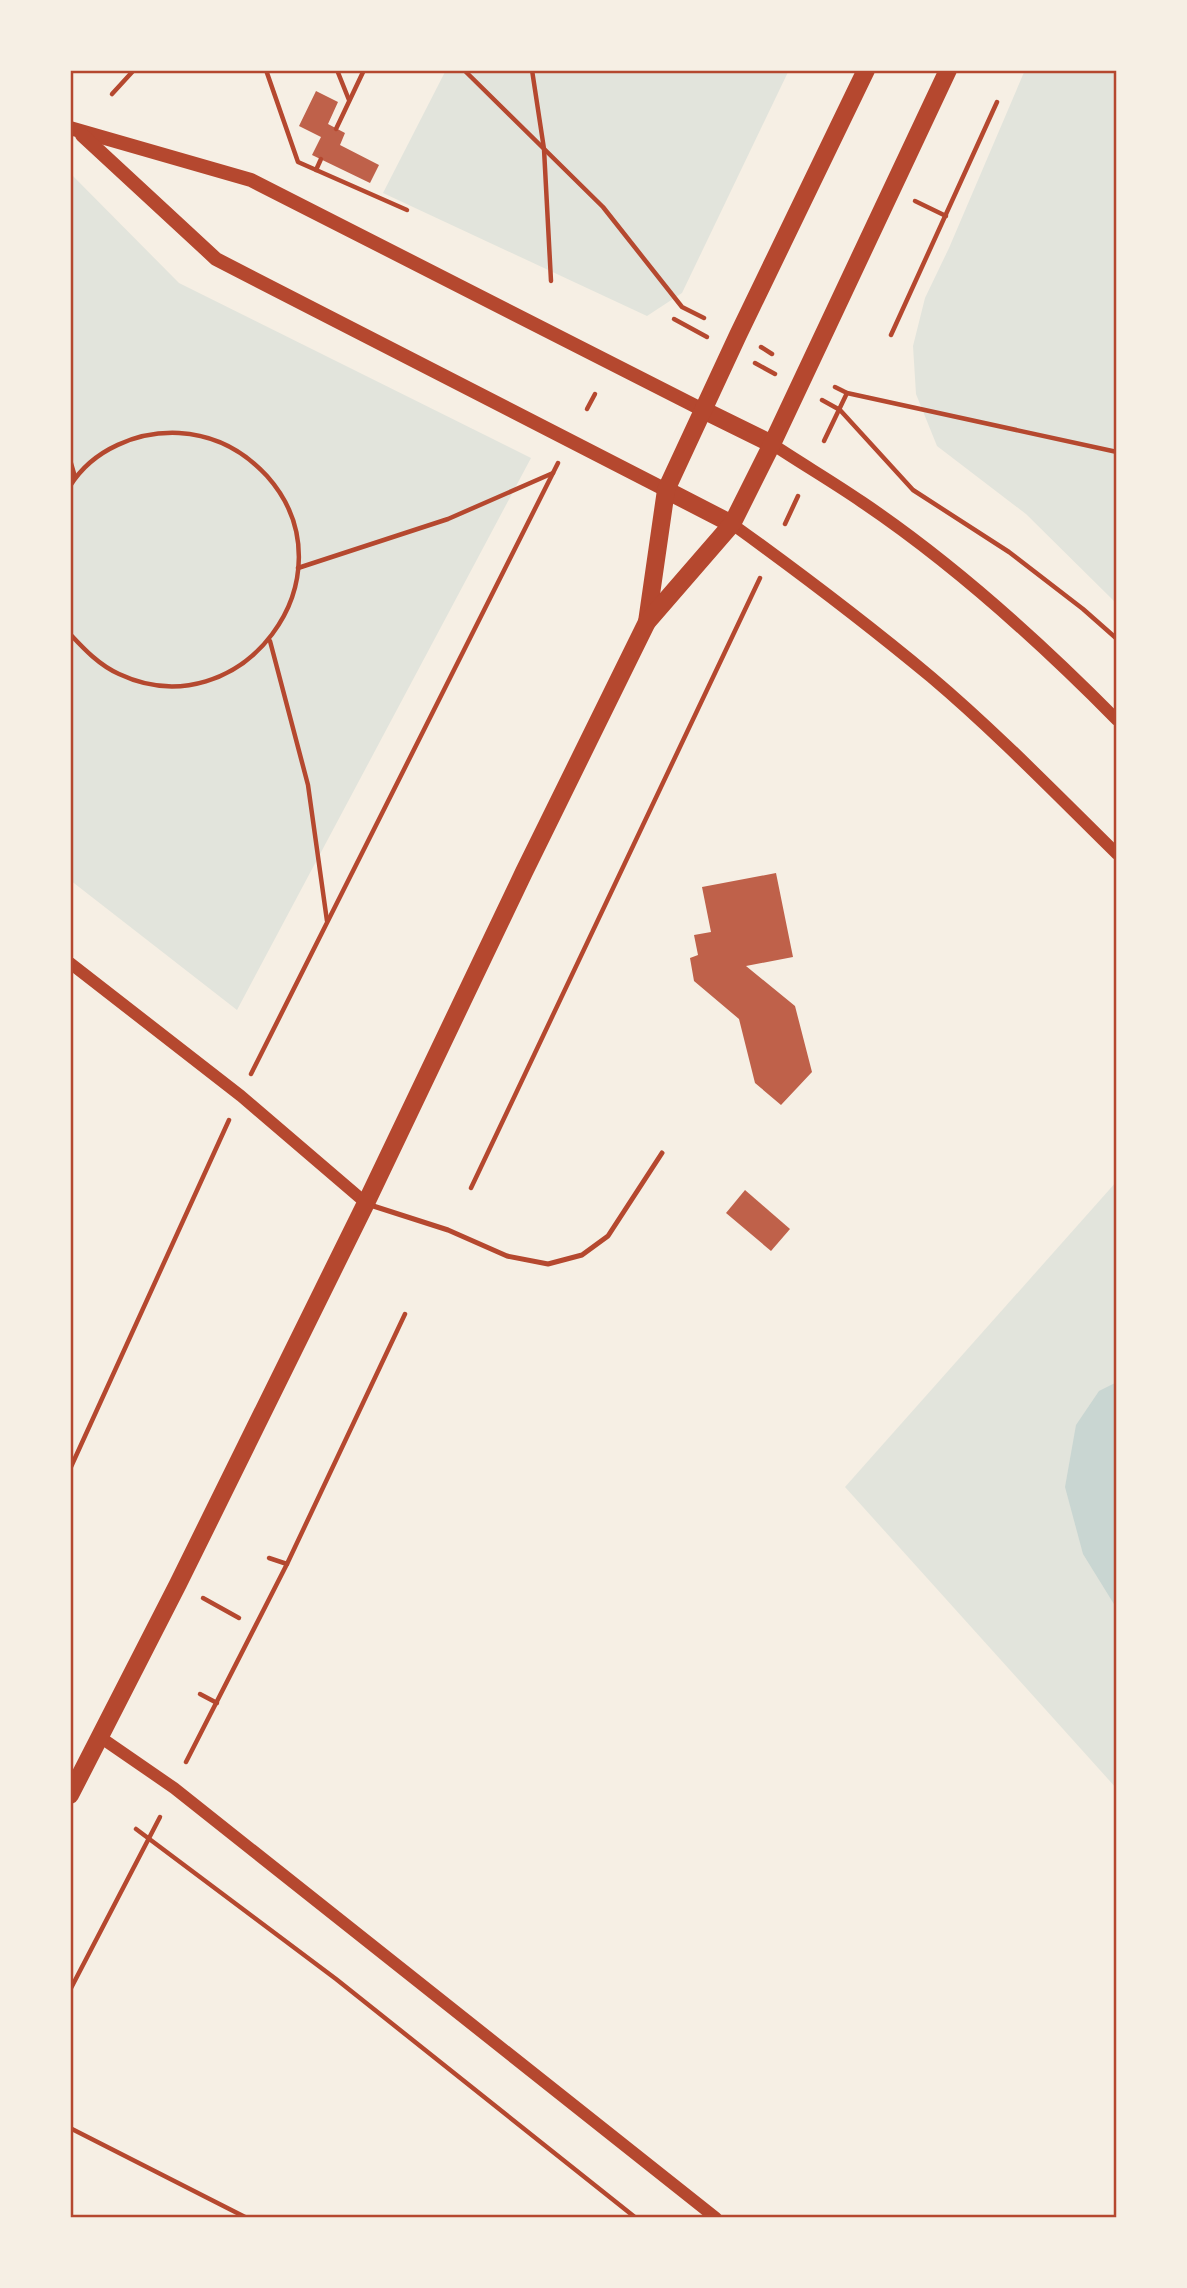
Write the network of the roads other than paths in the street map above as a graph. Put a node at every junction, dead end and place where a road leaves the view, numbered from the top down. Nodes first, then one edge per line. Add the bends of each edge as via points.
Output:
1 (866, 70) edge
2 (948, 70) edge
3 (74, 130) edge
4 (703, 410) junction
5 (772, 444) junction
6 (666, 490) junction
7 (732, 524) junction
8 (647, 622) junction
9 (1117, 720) edge
10 (1117, 854) edge
11 (70, 963) edge
12 (662, 1153) dead end
13 (366, 1203) junction
14 (100, 1737) junction
15 (70, 1795) edge
16 (716, 2218) edge

1 - 4 main road
2 - 5 main road
3 - 4 main road via 251,180
3 - 6 main road via 216,259
4 - 5 main road
4 - 6 main road
5 - 7 main road
5 - 9 street via 863,502 951,569 1065,667
6 - 7 main road
6 - 8 main road
7 - 8 main road
7 - 10 street via 932,679
8 - 13 main road
11 - 13 street via 241,1096
12 - 13 lane via 608,1236 582,1255 548,1264 507,1256 448,1230
13 - 14 main road
14 - 15 main road
14 - 16 street via 174,1788

